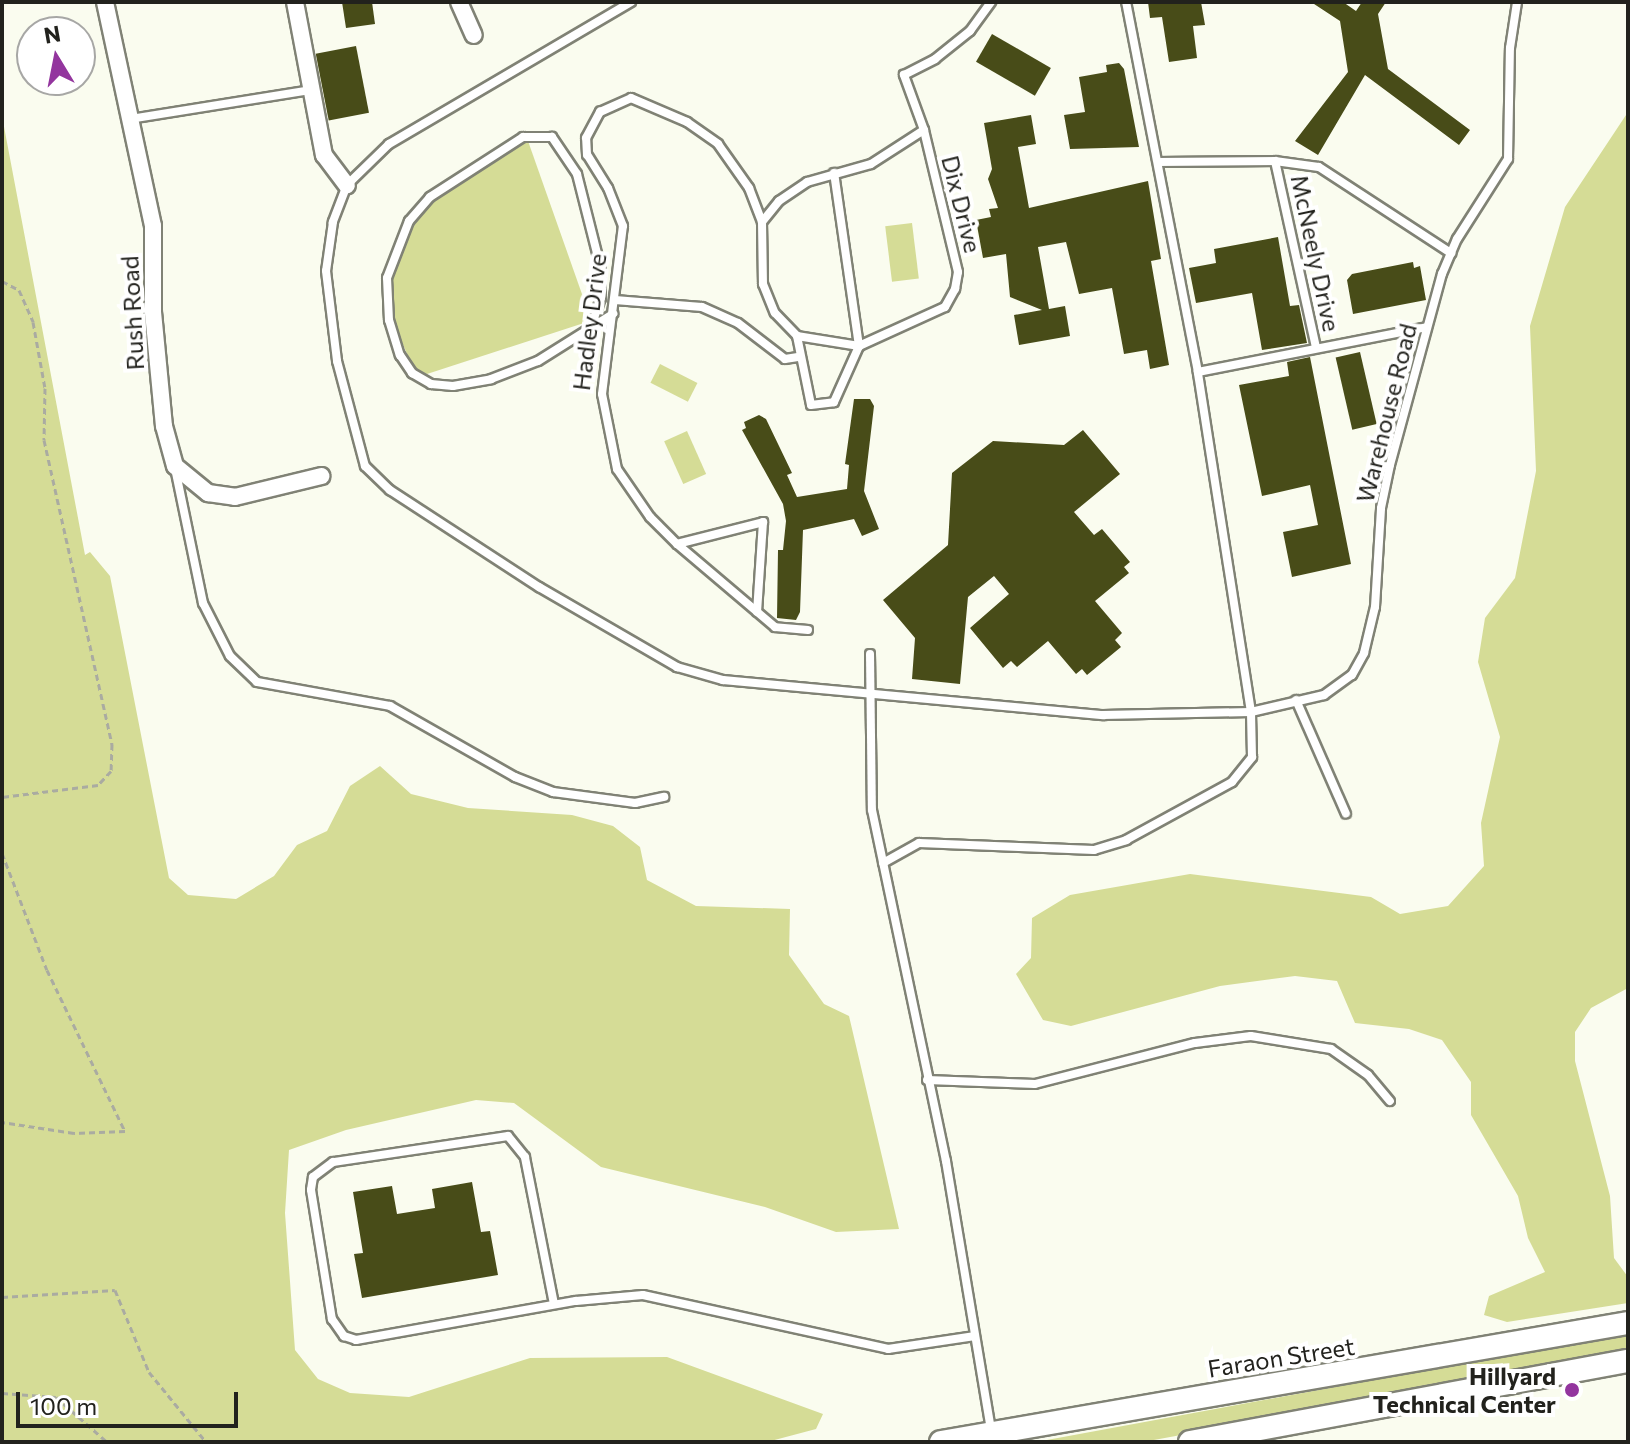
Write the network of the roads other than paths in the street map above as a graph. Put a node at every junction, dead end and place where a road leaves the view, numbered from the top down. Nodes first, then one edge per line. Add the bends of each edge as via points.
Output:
1 (105, 2) edge
2 (295, 2) edge
3 (459, 2) edge
4 (631, 2) edge
5 (991, 2) edge
6 (1126, 2) edge
7 (1517, 2) edge
8 (474, 35) dead end
9 (311, 90) junction
10 (130, 119) junction
11 (924, 130) junction
12 (1275, 161) junction
13 (1161, 162) junction
14 (834, 173) junction
15 (347, 185) junction
16 (762, 222) junction
17 (1451, 253) junction
18 (615, 300) junction
19 (613, 314) junction
20 (592, 324) junction
21 (1427, 327) junction
22 (797, 336) junction
23 (859, 346) junction
24 (1316, 348) junction
25 (798, 357) junction
26 (1198, 372) junction
27 (175, 466) junction
28 (322, 476) dead end
29 (677, 544) junction
30 (757, 612) junction
31 (808, 630) dead end
32 (870, 654) dead end
33 (871, 694) junction
34 (1296, 700) junction
35 (1251, 712) junction
36 (664, 797) dead end
37 (1346, 814) dead end
38 (883, 863) junction
39 (927, 1080) junction
40 (1390, 1101) dead end
41 (554, 1304) junction
42 (1628, 1323) edge
43 (975, 1336) junction
44 (1628, 1361) edge
45 (992, 1437) edge
46 (941, 1442) edge
47 (1190, 1442) edge

1 - 10 street, Rush Road
2 - 9 street
3 - 8 street
4 - 15 lane via 389,144
5 - 11 lane, Dix Drive via 947,50 904,75
6 - 13 lane
7 - 17 lane, Warehouse Road via 1510,48 1508,159
9 - 10 lane
9 - 15 street via 324,155
10 - 27 street, Rush Road via 153,226 153,312 164,426
11 - 14 lane via 871,164
11 - 23 lane, Dix Drive via 958,272 955,289 945,307
12 - 13 lane, McNeely Drive
12 - 17 lane via 1319,167
12 - 24 lane, McNeely Drive
13 - 26 lane
14 - 16 lane via 807,182 779,201
14 - 23 lane
15 - 33 lane, Warehouse Road via 333,222 326,271 337,361 365,466 390,490 526,579 668,663 723,680
16 - 18 lane, Hadley Drive via 749,188 718,144 652,104 631,98 608,107 590,123 587,155 623,226
16 - 22 lane via 763,284 775,313
17 - 21 lane, Warehouse Road
18 - 19 lane, Hadley Drive
18 - 25 lane via 702,307 738,323 785,359
19 - 20 lane
19 - 29 lane, Hadley Drive via 602,394 607,434 617,469 636,500
20 - 20 lane via 601,298 601,269 577,174 552,137 523,137 430,197 409,221 387,278 389,320 400,355 412,373 431,384 491,379 538,361
21 - 24 lane
21 - 34 lane, Warehouse Road via 1381,508 1375,607 1364,653 1339,689
22 - 23 lane
22 - 25 lane
23 - 25 lane via 834,402 811,405
24 - 26 lane, McNeely Drive
26 - 35 lane
27 - 28 street via 208,493 235,497
27 - 36 lane via 203,603 230,656 257,682 390,706 515,777 553,792 635,803
29 - 30 lane, Hadley Drive
29 - 30 lane via 763,522
30 - 31 lane, Hadley Drive via 775,627
32 - 33 lane
33 - 35 lane, Warehouse Road via 1103,715
33 - 38 lane via 872,810
34 - 35 lane, Warehouse Road
34 - 37 lane
35 - 38 lane via 1252,757 1232,782 1126,840 1094,850 1046,851 919,843
38 - 39 lane
39 - 40 lane via 1035,1084 1195,1043 1251,1036 1331,1049 1368,1075
39 - 43 lane
41 - 41 lane via 356,1340 344,1336 332,1319 313,1177 333,1162 508,1136 525,1157
41 - 43 lane via 610,1297 669,1298 888,1349
42 - 45 main road, Faraon Street
43 - 45 lane
44 - 47 main road
45 - 46 main road, Faraon Street

